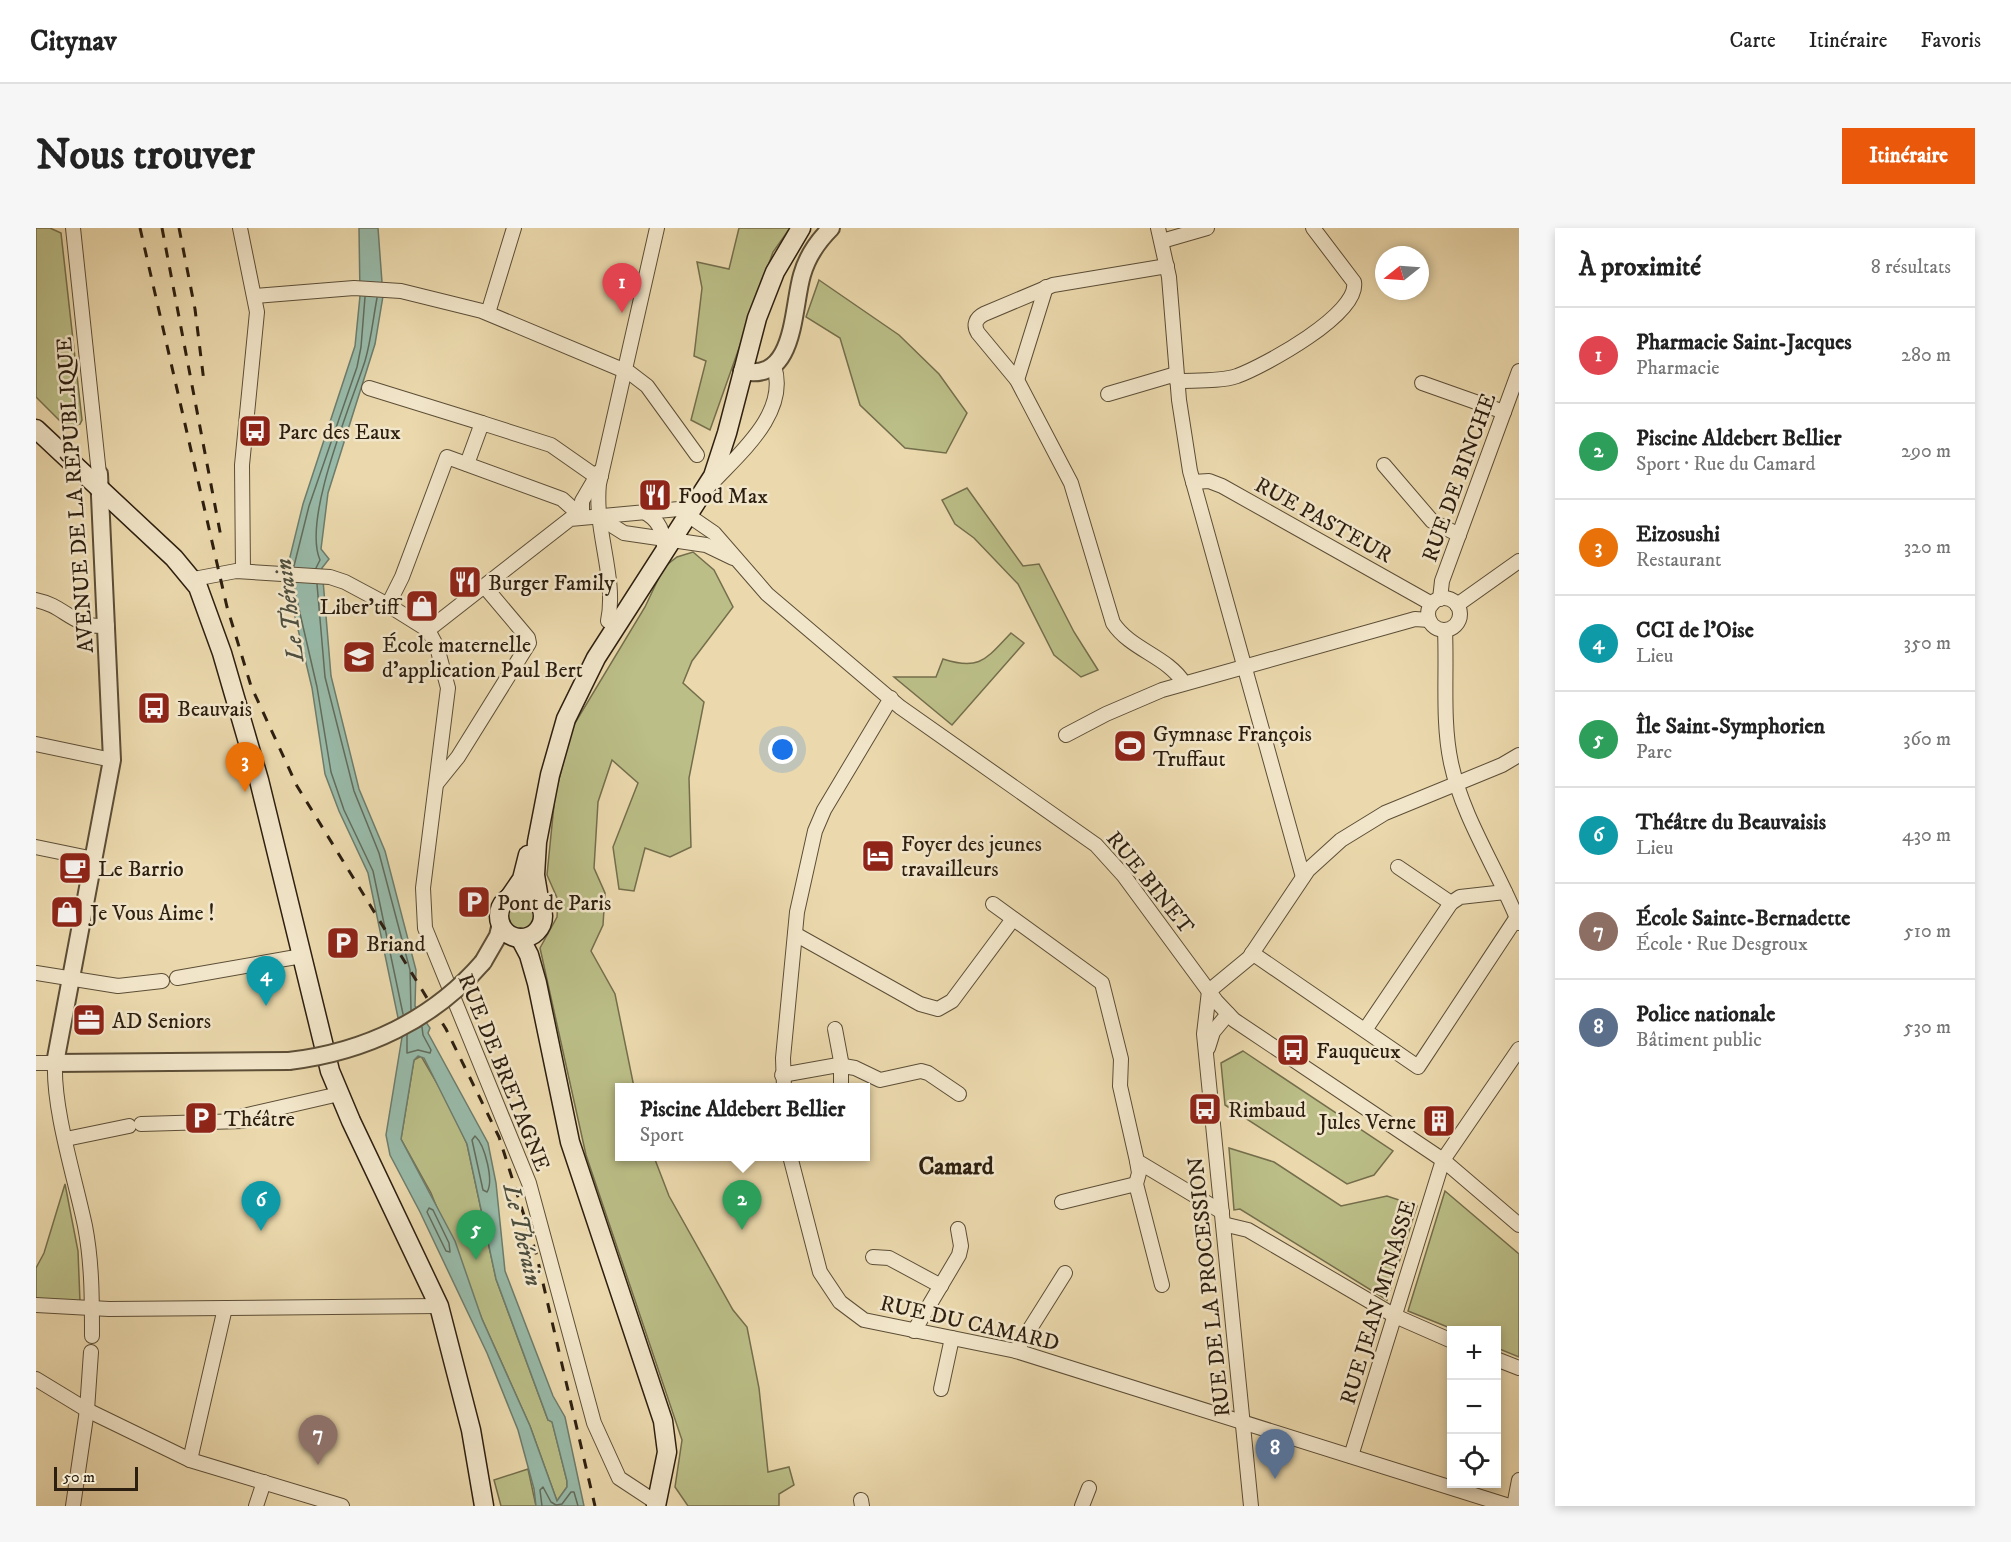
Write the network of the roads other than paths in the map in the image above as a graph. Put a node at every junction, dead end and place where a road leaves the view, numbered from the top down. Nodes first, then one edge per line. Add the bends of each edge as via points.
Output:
1 (73, 228) edge
2 (240, 228) edge
3 (514, 228) edge
4 (657, 228) edge
5 (801, 228) edge
6 (831, 228) edge
7 (1207, 228) edge
8 (1313, 228) edge
9 (1160, 235) edge
10 (1167, 266) junction
11 (1046, 287) junction
12 (255, 296) junction
13 (488, 313) junction
14 (774, 366) junction
15 (624, 369) junction
16 (1519, 371) edge
17 (740, 377) junction
18 (1176, 378) junction
19 (1017, 380) junction
20 (1422, 383) dead end
21 (369, 388) dead end
22 (1108, 394) dead end
23 (1504, 412) junction
24 (36, 415) edge
25 (482, 423) junction
26 (36, 429) edge
27 (697, 455) dead end
28 (467, 464) junction
29 (1384, 465) dead end
30 (600, 472) junction
31 (100, 481) junction
32 (1193, 482) junction
33 (690, 504) junction
34 (644, 512) junction
35 (597, 516) junction
36 (582, 517) junction
37 (1459, 535) junction
38 (664, 542) junction
39 (1519, 561) edge
40 (740, 564) junction
41 (243, 571) junction
42 (198, 578) junction
43 (485, 587) junction
44 (36, 600) edge
45 (1436, 601) junction
46 (388, 605) junction
47 (1457, 605) junction
48 (1429, 620) junction
49 (608, 621) junction
50 (107, 626) junction
51 (428, 630) junction
52 (1445, 630) junction
53 (1243, 666) junction
54 (1184, 683) junction
55 (891, 698) junction
56 (1066, 735) dead end
57 (36, 744) edge
58 (1519, 755) edge
59 (112, 760) junction
60 (1457, 782) junction
61 (437, 783) junction
62 (36, 847) edge
63 (94, 859) junction
64 (1398, 867) dead end
65 (1303, 877) junction
66 (1505, 892) junction
67 (509, 898) junction
68 (1451, 903) junction
69 (993, 904) dead end
70 (540, 905) junction
71 (1013, 919) junction
72 (1518, 920) edge
73 (501, 923) junction
74 (795, 934) junction
75 (524, 936) junction
76 (1252, 954) junction
77 (302, 956) junction
78 (483, 962) junction
79 (36, 973) edge
80 (177, 978) dead end
81 (72, 979) junction
82 (162, 981) dead end
83 (1209, 991) junction
84 (1228, 1014) junction
85 (835, 1029) dead end
86 (1365, 1030) junction
87 (1518, 1055) edge
88 (36, 1063) edge
89 (55, 1063) junction
90 (1207, 1063) junction
91 (841, 1065) junction
92 (783, 1081) edge
93 (841, 1083) edge
94 (339, 1094) junction
95 (959, 1094) dead end
96 (66, 1139) junction
97 (1443, 1160) junction
98 (791, 1161) edge
99 (1137, 1161) junction
100 (1136, 1184) junction
101 (1062, 1202) dead end
102 (1223, 1218) junction
103 (1519, 1225) edge
104 (958, 1228) dead end
105 (873, 1257) dead end
106 (1065, 1273) dead end
107 (1162, 1285) dead end
108 (941, 1286) junction
109 (36, 1305) edge
110 (440, 1306) junction
111 (92, 1308) junction
112 (225, 1308) junction
113 (1395, 1316) junction
114 (914, 1330) junction
115 (92, 1336) dead end
116 (952, 1338) junction
117 (1447, 1339) edge
118 (1016, 1351) junction
119 (91, 1352) dead end
120 (1501, 1361) edge
121 (1519, 1368) edge
122 (36, 1379) edge
123 (940, 1389) dead end
124 (87, 1410) junction
125 (1243, 1422) junction
126 (1351, 1456) junction
127 (190, 1460) junction
128 (1519, 1480) edge
129 (264, 1482) junction
130 (1089, 1488) dead end
131 (486, 1501) edge
132 (651, 1504) edge
133 (73, 1506) edge
134 (256, 1506) edge
135 (342, 1506) edge
136 (1082, 1506) edge
137 (1251, 1506) edge
138 (1509, 1506) edge
139 (1514, 1506) edge

1 - 31 street, AVENUE DE LA RÉPUBLIQUE
2 - 12 street
3 - 13 street
4 - 15 street
5 - 17 main road via 770,285
6 - 14 street via 806,265 788,342
7 - 9 street
8 - 18 street via 1354,282 1355,290 1346,305 1272,360 1233,377
9 - 10 street
10 - 11 street
10 - 18 street
11 - 19 street
11 - 19 street via 984,314 976,322 978,333
12 - 13 street via 388,289
12 - 41 street via 257,333 242,465
13 - 15 street
14 - 17 street
14 - 33 street via 777,390 768,416 739,455
15 - 27 street via 647,386
15 - 30 street
16 - 23 street, RUE DE BINCHE
17 - 33 main road
18 - 22 street
18 - 32 street
19 - 54 street via 1075,491 1113,623 1130,642 1175,671
20 - 23 street
21 - 25 street
23 - 37 street, RUE DE BINCHE
24 - 31 main road
25 - 28 street
25 - 30 street via 551,445
26 - 31 main road
28 - 36 street via 562,499
28 - 46 street via 447,457 402,578
29 - 37 street via 1432,520
30 - 35 street
30 - 36 street via 583,498
31 - 42 main road
31 - 50 street, AVENUE DE LA RÉPUBLIQUE
32 - 45 street, RUE PASTEUR via 1222,486
32 - 53 street
33 - 34 street
33 - 38 main road
33 - 40 street, RUE BINET
34 - 35 street
34 - 38 street via 652,517
35 - 36 street
35 - 38 street, RUE BINET via 624,533
35 - 49 street via 609,596
36 - 43 street via 567,520
37 - 45 street, RUE DE BINCHE
38 - 40 street, RUE BINET via 714,548
38 - 49 main road
38 - 70 main road via 596,658 566,719 537,842 535,875
39 - 47 street
40 - 55 street, RUE BINET via 773,600
41 - 42 street
41 - 46 street via 326,576
42 - 77 main road via 259,780
43 - 51 street
43 - 61 street via 529,644 458,757
44 - 50 street via 83,625
45 - 47 street via 1449,599
45 - 48 street via 1428,612
46 - 51 street
47 - 52 street via 1458,621
48 - 52 street
48 - 53 street via 1415,619
49 - 67 main road via 558,722 541,781 525,868
50 - 59 street, AVENUE DE LA RÉPUBLIQUE
51 - 61 street, RUE DE BRETAGNE via 448,688
52 - 60 street via 1448,741
53 - 54 street
53 - 65 street
54 - 56 street via 1134,701
55 - 74 street via 818,824 801,889
55 - 83 street, RUE BINET via 1096,845 1124,876
57 - 59 street
58 - 60 street
59 - 63 street, AVENUE DE LA RÉPUBLIQUE
60 - 65 street via 1363,825 1323,855
60 - 66 street
61 - 132 street, RUE DE BRETAGNE via 422,899 428,937 529,1183 589,1412 619,1478
62 - 63 street
63 - 81 street, AVENUE DE LA RÉPUBLIQUE
64 - 68 street
65 - 76 street
66 - 68 street via 1460,897
66 - 72 street
67 - 70 main road via 524,895
67 - 73 main road via 501,909
68 - 86 street
69 - 71 street
70 - 75 main road via 543,919
71 - 74 street via 952,1001 938,1009 920,1004
71 - 99 street via 1102,983 1121,1059 1120,1086
72 - 86 street via 1418,1067
73 - 75 main road via 506,932
73 - 78 street
74 - 92 street
75 - 78 street
75 - 132 main road via 570,1142 663,1421 666,1461
76 - 83 street
76 - 86 street
77 - 80 street
77 - 94 main road via 328,1065
78 - 89 street, bridge via 447,997 390,1034 344,1051 289,1061
79 - 81 street
81 - 82 street via 126,986
81 - 89 street, AVENUE DE LA RÉPUBLIQUE
83 - 84 street, RUE BINET
83 - 90 street, RUE DE LA PROCESSION via 1204,1026
84 - 90 street, RUE DE LA PROCESSION via 1211,1038
84 - 97 street, RUE BINET
85 - 91 street
87 - 97 street, RUE JEAN MINASSE
88 - 89 street
89 - 96 street
90 - 102 street, RUE DE LA PROCESSION
91 - 92 street
91 - 93 street
91 - 95 street via 880,1080 928,1072
94 - 96 street via 243,1116 243,1121 135,1125
94 - 110 main road
96 - 111 street via 88,1247
97 - 103 street, RUE BINET
97 - 113 street, RUE JEAN MINASSE
98 - 114 street, RUE DU CAMARD via 817,1263 829,1288 864,1320
99 - 100 street
99 - 102 street
100 - 101 street
100 - 107 street
102 - 113 street
102 - 125 street, RUE DE LA PROCESSION
104 - 108 street via 960,1251
105 - 108 street via 889,1258
106 - 118 street
108 - 114 street
109 - 111 street
110 - 112 street
110 - 131 main road
111 - 112 street
111 - 115 street
112 - 127 street
113 - 117 street
113 - 126 street, RUE JEAN MINASSE
114 - 116 street, RUE DU CAMARD
116 - 118 street, RUE DU CAMARD
116 - 123 street
118 - 125 street, RUE DU CAMARD
119 - 124 street
120 - 121 street
122 - 124 street
124 - 127 street
124 - 133 street
125 - 126 street, RUE DU CAMARD
125 - 137 street, RUE DE LA PROCESSION
126 - 138 street, RUE DU CAMARD
127 - 129 street
128 - 139 street
129 - 134 street
129 - 135 street
130 - 136 street

